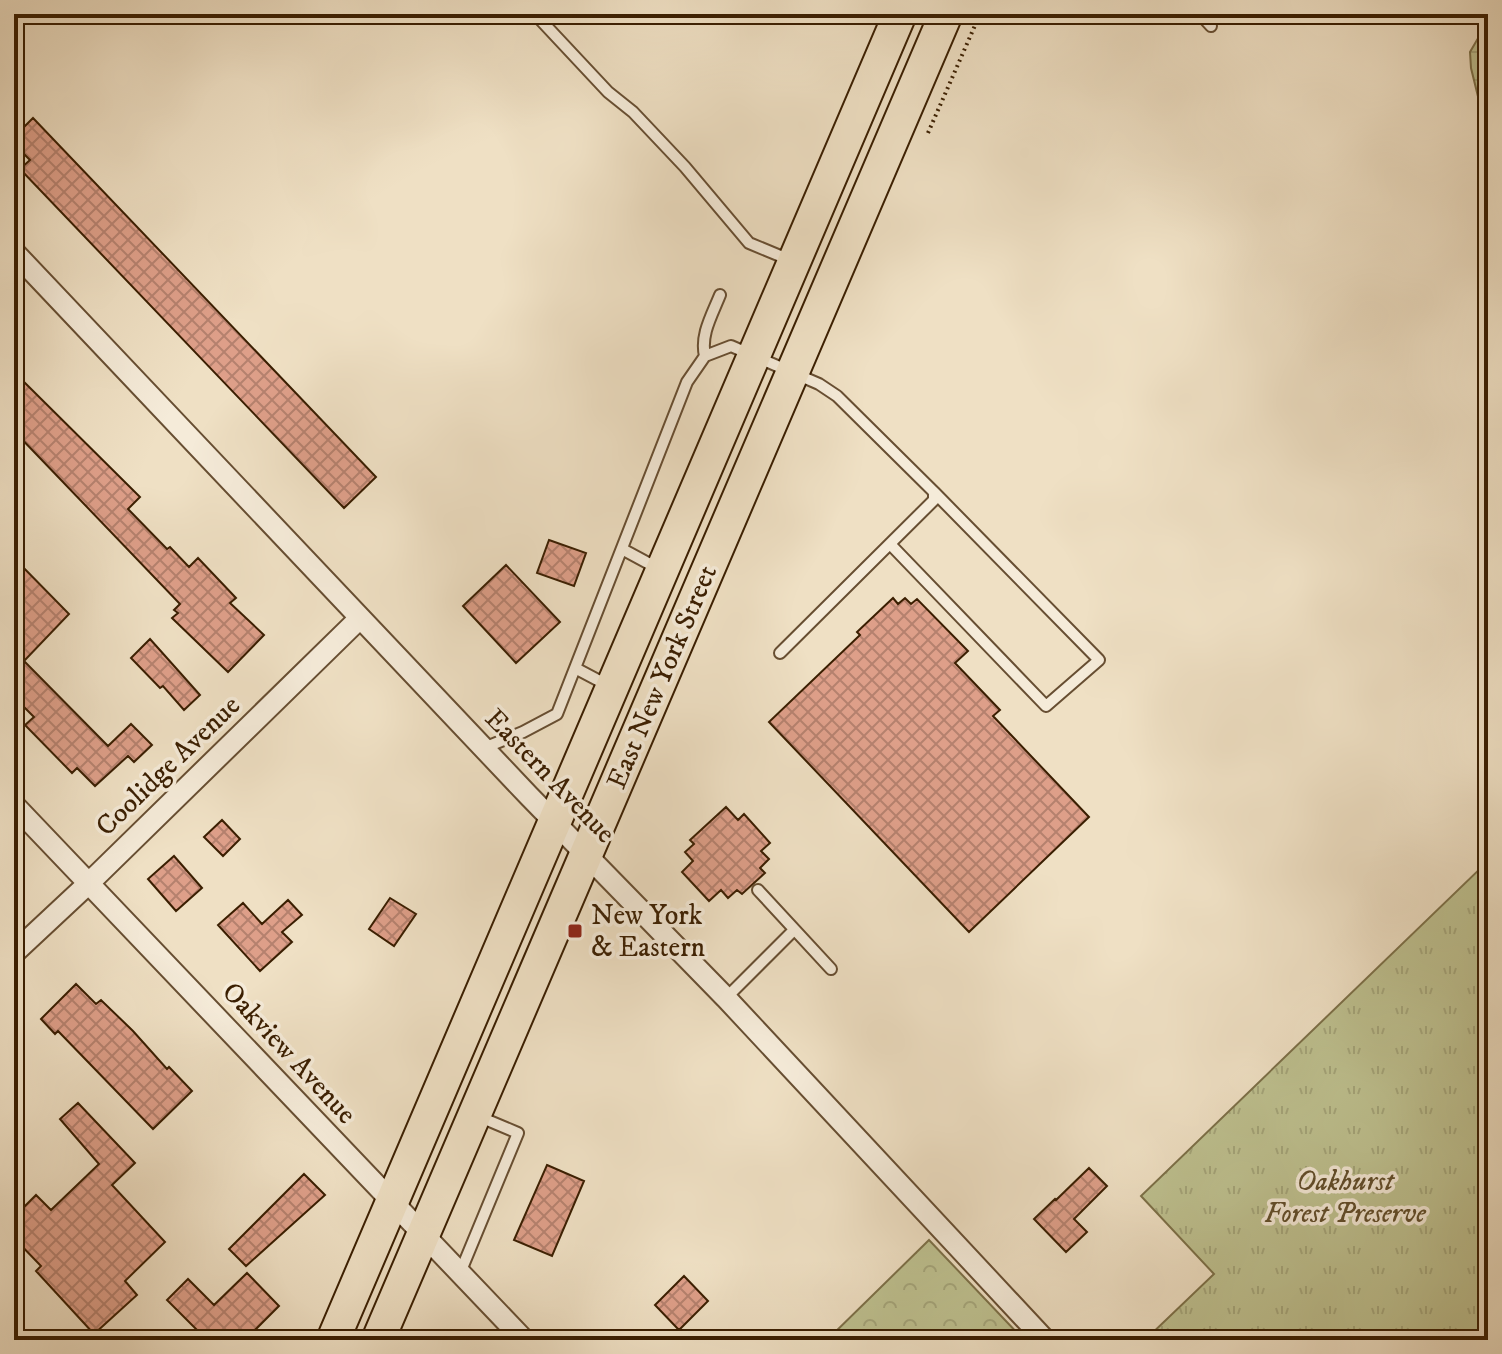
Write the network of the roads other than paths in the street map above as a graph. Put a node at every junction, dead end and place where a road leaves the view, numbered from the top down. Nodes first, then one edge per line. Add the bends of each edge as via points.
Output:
1 (535, 14) edge
2 (900, 14) edge
3 (946, 14) edge
4 (1200, 14) edge
5 (1211, 26) dead end
6 (14, 252) edge
7 (794, 262) junction
8 (720, 295) dead end
9 (705, 356) junction
10 (753, 356) junction
11 (792, 373) junction
12 (934, 492) junction
13 (890, 544) junction
14 (622, 549) junction
15 (661, 571) junction
16 (360, 618) junction
17 (780, 653) dead end
18 (575, 668) junction
19 (612, 687) junction
20 (484, 748) junction
21 (14, 805) edge
22 (554, 822) junction
23 (587, 854) junction
24 (89, 883) junction
25 (758, 890) dead end
26 (794, 930) junction
27 (14, 953) edge
28 (831, 969) dead end
29 (726, 998) junction
30 (475, 1115) junction
31 (391, 1202) junction
32 (424, 1236) junction
33 (460, 1273) junction
34 (333, 1340) edge
35 (378, 1340) edge
36 (524, 1340) edge
37 (1045, 1340) edge

1 - 7 lane via 685,167 749,243
2 - 7 main road, East New York Street
3 - 11 main road, East New York Street
4 - 5 lane
6 - 16 street, Eastern Avenue
7 - 10 main road, East New York Street
8 - 9 lane via 705,334
9 - 10 lane via 731,346
9 - 14 lane via 687,382
10 - 11 lane
10 - 15 main road, East New York Street
11 - 12 lane via 837,396
11 - 23 main road, East New York Street
12 - 13 lane via 934,500
12 - 13 lane via 1099,660 1046,706
13 - 17 lane
14 - 15 lane
14 - 18 lane
15 - 19 main road, East New York Street
16 - 20 street, Eastern Avenue
16 - 24 street, Coolidge Avenue
18 - 19 lane
18 - 20 lane via 557,714
19 - 22 main road, East New York Street
20 - 22 street, Eastern Avenue
21 - 24 street, Oakview Avenue
22 - 23 street, Eastern Avenue
22 - 31 main road, East New York Street
23 - 29 street, Eastern Avenue
23 - 30 main road, East New York Street
24 - 27 street, Coolidge Avenue
24 - 31 street, Oakview Avenue
25 - 26 lane
26 - 28 lane
26 - 29 lane
29 - 37 street, Eastern Avenue
30 - 32 main road, East New York Street
30 - 33 lane via 518,1133
31 - 32 street, Oakview Avenue
31 - 34 main road, East New York Street
32 - 33 street, Oakview Avenue
32 - 35 main road, East New York Street
33 - 36 street, Oakview Avenue

